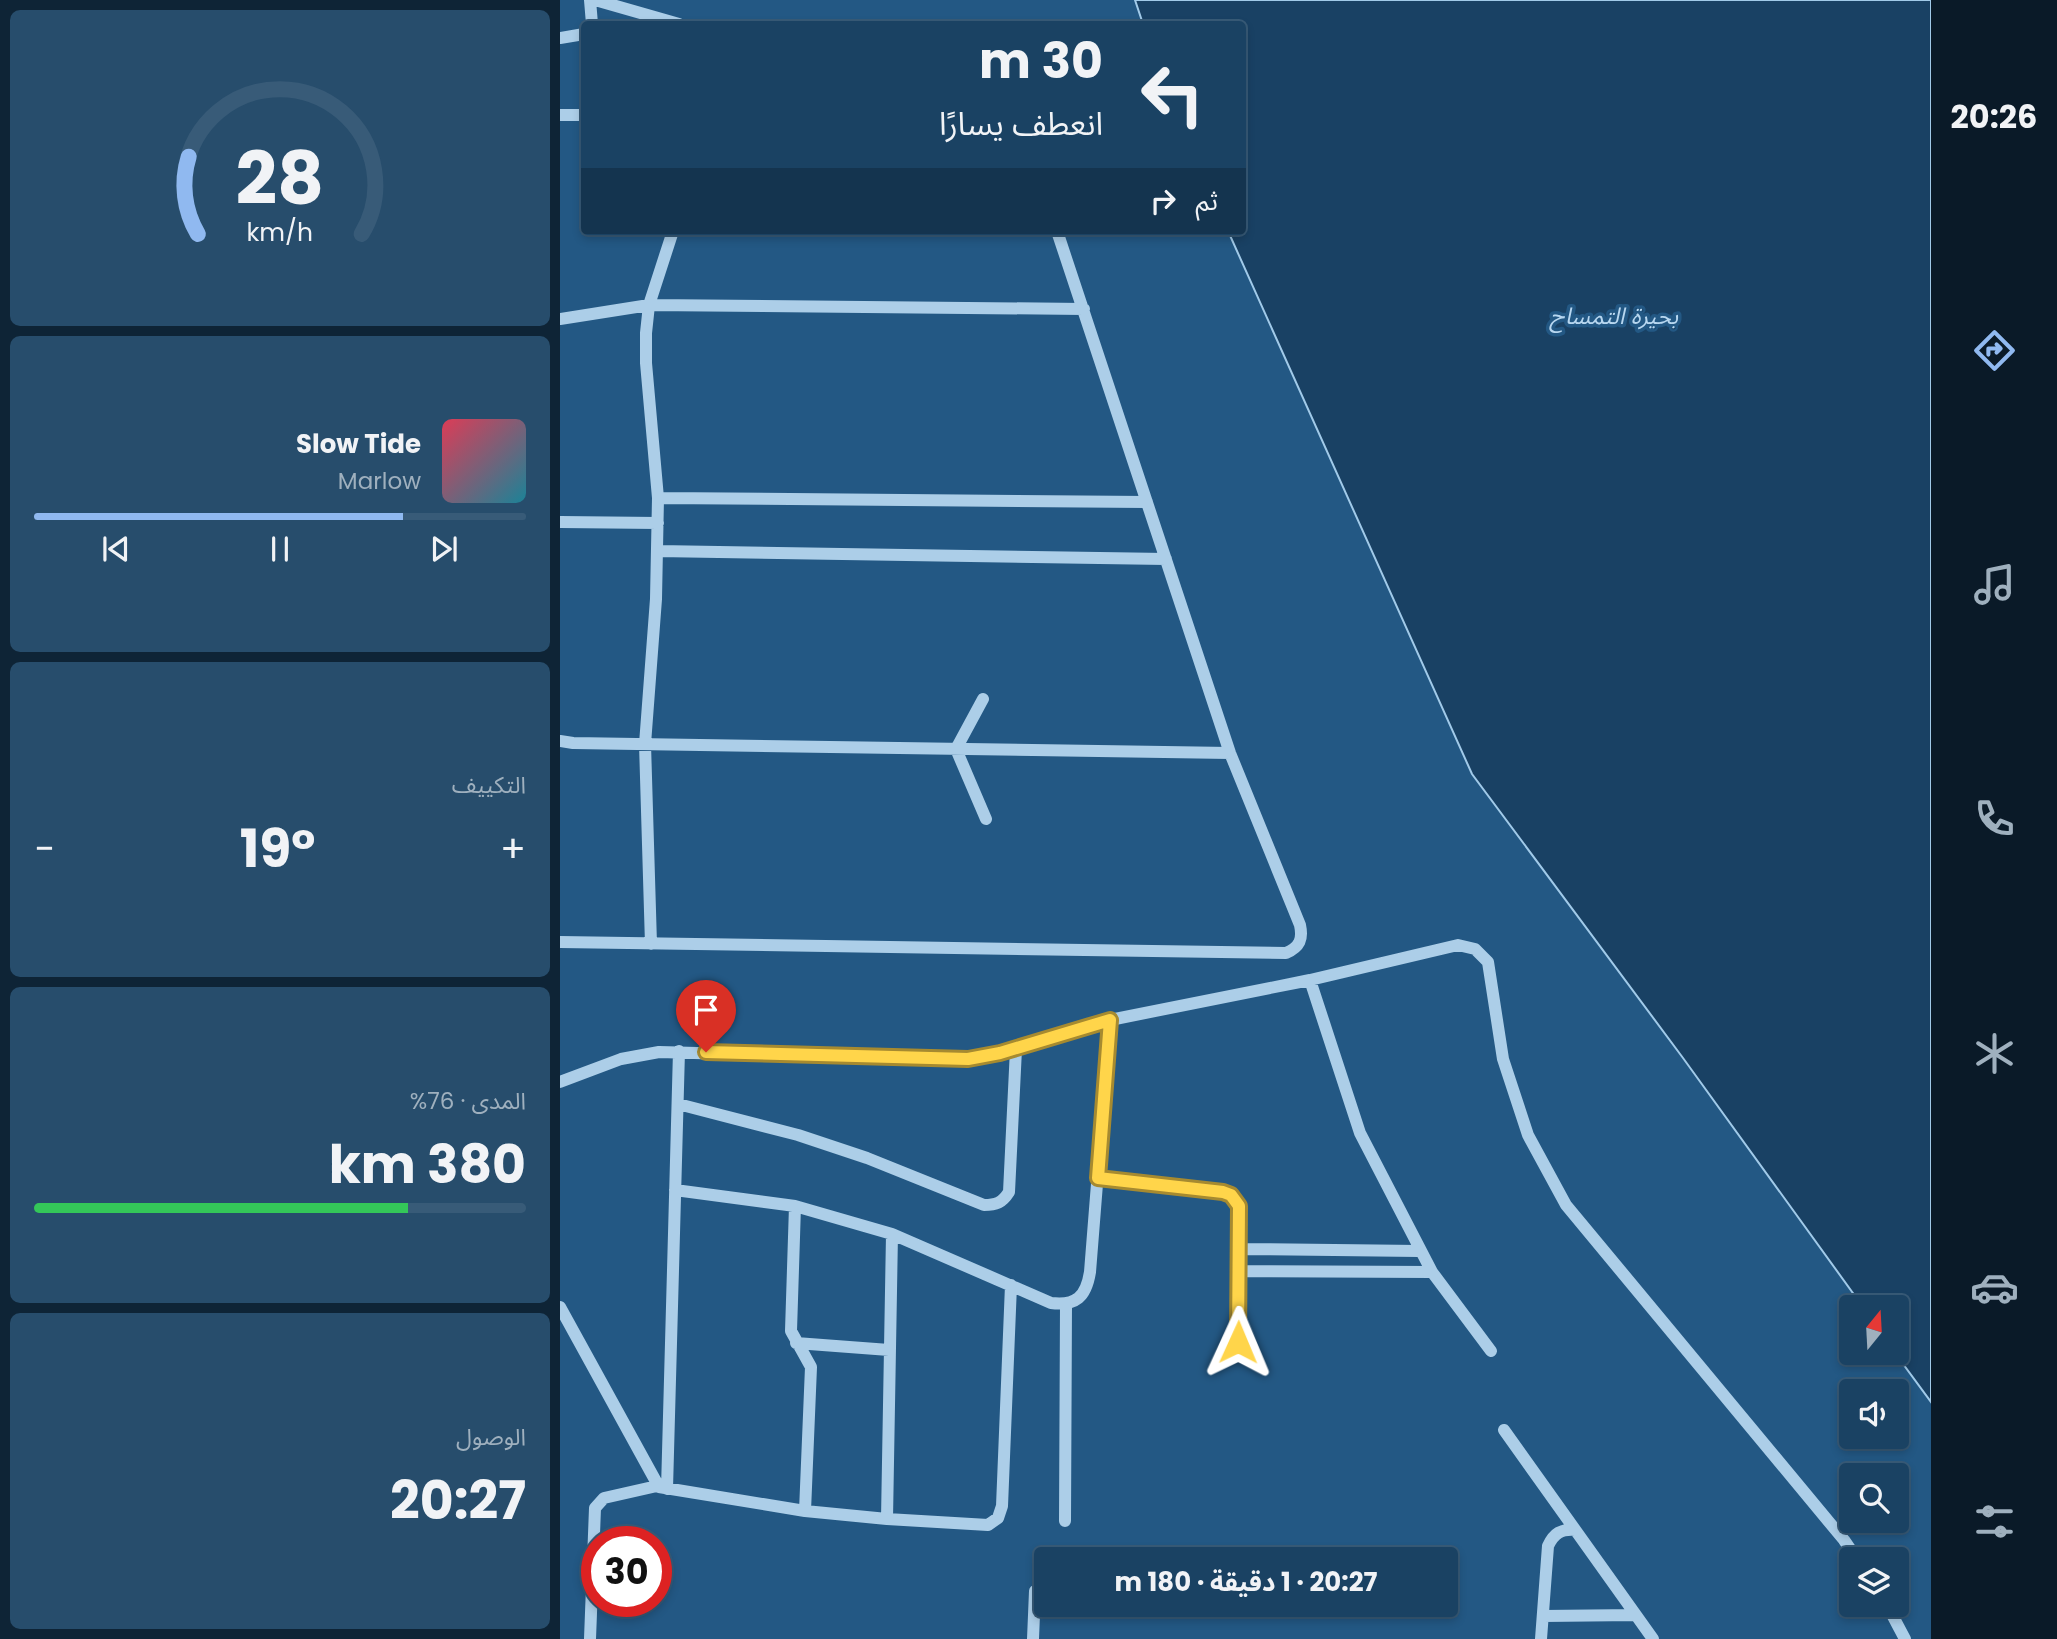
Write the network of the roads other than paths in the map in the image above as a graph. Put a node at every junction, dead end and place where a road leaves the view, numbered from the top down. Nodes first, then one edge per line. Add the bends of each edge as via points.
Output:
1 (592, 0) edge
2 (592, 21) edge
3 (668, 21) edge
4 (581, 36) edge
5 (560, 38) edge
6 (581, 115) edge
7 (560, 116) edge
8 (672, 235) edge
9 (1058, 235) edge
10 (649, 305) junction
11 (1084, 310) junction
12 (560, 319) edge
13 (658, 498) junction
14 (1147, 502) junction
15 (560, 522) edge
16 (658, 523) junction
17 (658, 551) junction
18 (1166, 559) junction
19 (983, 699) dead end
20 (560, 741) edge
21 (645, 744) junction
22 (956, 749) junction
23 (1230, 754) junction
24 (986, 819) dead end
25 (560, 942) edge
26 (651, 944) junction
27 (1310, 981) junction
28 (1110, 1020) junction
29 (1016, 1049) junction
30 (679, 1051) junction
31 (560, 1082) edge
32 (678, 1104) junction
33 (1098, 1178) junction
34 (675, 1190) junction
35 (795, 1206) junction
36 (892, 1234) junction
37 (1239, 1249) junction
38 (1334, 1250) junction
39 (1419, 1251) junction
40 (1239, 1270) junction
41 (1334, 1271) junction
42 (1432, 1272) junction
43 (1011, 1285) junction
44 (1066, 1304) junction
45 (560, 1307) edge
46 (1238, 1342) dead end
47 (796, 1343) junction
48 (888, 1350) junction
49 (1491, 1351) dead end
50 (1504, 1430) dead end
51 (662, 1488) junction
52 (805, 1511) junction
53 (887, 1519) junction
54 (1065, 1521) dead end
55 (1575, 1530) junction
56 (1849, 1547) edge
57 (1034, 1615) edge
58 (1636, 1615) junction
59 (1543, 1616) junction
60 (1893, 1617) edge
61 (590, 1639) edge
62 (1033, 1639) edge
63 (1541, 1639) edge
64 (1653, 1639) edge
65 (1905, 1639) edge

1 - 2 street
1 - 3 street
4 - 5 street
6 - 7 street
8 - 10 street
9 - 11 street
10 - 11 street
10 - 12 street
10 - 13 street via 646,363
11 - 14 street
13 - 14 street
13 - 16 street
14 - 18 street
15 - 16 street
16 - 17 street
17 - 18 street
17 - 21 street
18 - 23 street
19 - 22 street
20 - 21 street
21 - 22 street
21 - 26 street
22 - 23 street
22 - 24 street
23 - 26 street via 1300,925 1300,942 1286,953
25 - 26 street
27 - 28 street
27 - 39 street via 1360,1133
27 - 56 street via 1458,945 1475,950 1488,962 1503,1059 1528,1135 1566,1205
28 - 29 street
28 - 33 street
29 - 30 street via 951,1060
29 - 32 street via 1009,1192 994,1205 798,1135
30 - 31 street via 639,1054
30 - 32 street
32 - 34 street
33 - 37 street via 1231,1195 1239,1206
33 - 44 street via 1088,1287
34 - 35 street
34 - 51 street
35 - 36 street
35 - 47 street via 791,1331
36 - 43 street
36 - 48 street
37 - 38 street
37 - 40 street
38 - 39 street
38 - 41 street
39 - 42 street
40 - 41 street
40 - 46 street
41 - 42 street
42 - 49 street
43 - 44 street via 1051,1303
43 - 53 street via 998,1518 988,1525
44 - 54 street
45 - 51 street
47 - 48 street
47 - 52 street via 811,1367
48 - 53 street
50 - 55 street
51 - 52 street
51 - 61 street via 604,1498 595,1508
52 - 53 street
55 - 58 street
55 - 59 street via 1558,1532 1548,1546
57 - 62 street
58 - 59 street
58 - 64 street
59 - 63 street
60 - 65 street

